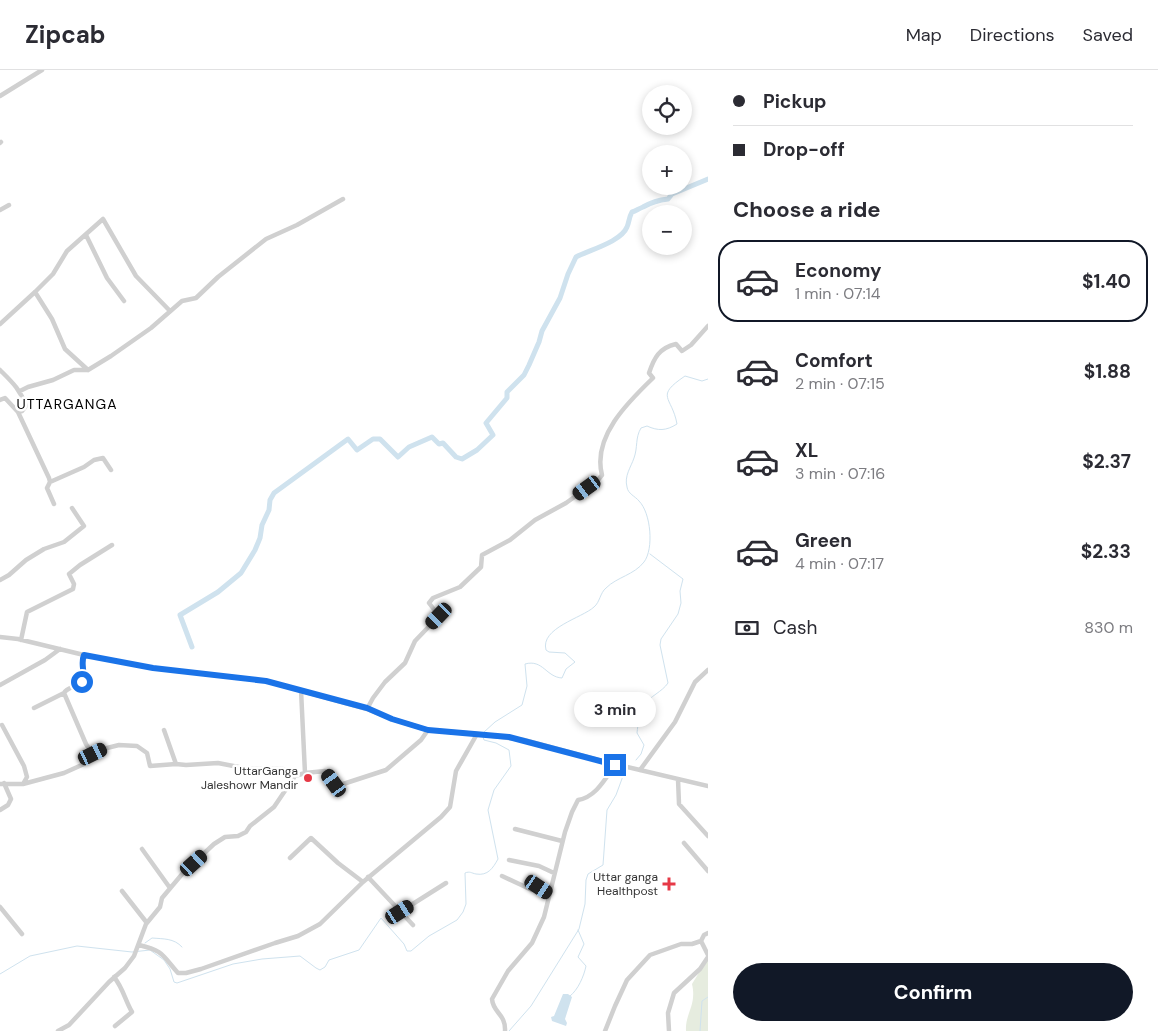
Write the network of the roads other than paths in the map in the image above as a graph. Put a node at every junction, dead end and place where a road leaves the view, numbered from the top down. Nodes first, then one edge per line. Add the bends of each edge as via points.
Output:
1 (42, 70) edge
2 (0, 96) edge
3 (343, 199) dead end
4 (9, 205) dead end
5 (0, 210) edge
6 (86, 235) junction
7 (35, 292) junction
8 (124, 301) dead end
9 (170, 311) junction
10 (0, 324) edge
11 (708, 326) edge
12 (0, 370) edge
13 (88, 370) junction
14 (20, 391) junction
15 (0, 400) edge
16 (18, 412) junction
17 (111, 470) dead end
18 (50, 482) junction
19 (54, 504) dead end
20 (72, 508) dead end
21 (112, 545) dead end
22 (0, 580) edge
23 (0, 637) edge
24 (21, 640) junction
25 (60, 649) junction
26 (84, 655) junction
27 (708, 670) edge
28 (0, 685) edge
29 (301, 690) junction
30 (64, 693) junction
31 (34, 708) dead end
32 (367, 708) junction
33 (2, 725) dead end
34 (164, 730) dead end
35 (428, 730) junction
36 (477, 734) junction
37 (93, 754) junction
38 (176, 764) junction
39 (615, 765) junction
40 (637, 769) junction
41 (305, 773) junction
42 (295, 776) junction
43 (678, 780) junction
44 (2, 784) edge
45 (23, 784) junction
46 (708, 786) edge
47 (0, 810) edge
48 (515, 830) dead end
49 (708, 836) edge
50 (562, 841) junction
51 (684, 843) dead end
52 (142, 849) dead end
53 (290, 858) dead end
54 (509, 860) dead end
55 (708, 872) edge
56 (554, 873) junction
57 (502, 876) dead end
58 (368, 877) junction
59 (363, 882) junction
60 (446, 883) dead end
61 (170, 888) junction
62 (122, 892) dead end
63 (549, 894) junction
64 (0, 907) edge
65 (400, 912) junction
66 (147, 923) junction
67 (413, 924) dead end
68 (708, 932) edge
69 (22, 934) dead end
70 (701, 941) junction
71 (137, 947) junction
72 (708, 956) edge
73 (114, 977) junction
74 (115, 1026) dead end
75 (58, 1031) edge
76 (506, 1031) edge
77 (605, 1031) edge
78 (669, 1031) edge

1 - 2 street
3 - 9 street via 266,238 196,298 182,301
4 - 5 street
6 - 7 street via 67,251 53,274
6 - 8 street via 107,278
6 - 9 street via 103,218 136,276
7 - 10 street
7 - 13 street via 65,349
9 - 13 street via 151,328
11 - 32 street via 682,352 676,344 657,354 649,373 653,378 627,403 609,430 603,447 602,475 598,480 510,540 482,555 481,567 460,587 433,598 429,603 439,616 415,641 405,663 385,682
12 - 14 street
13 - 14 street via 74,370
14 - 16 street via 26,406
15 - 16 street via 5,398
16 - 18 street
17 - 18 street via 103,458
18 - 19 street via 47,488
20 - 22 street via 84,526 64,542 32,557
21 - 24 street via 69,574 73,589 27,612
23 - 24 street
24 - 25 street
25 - 26 street
25 - 28 street
26 - 29 street via 153,668 266,681
26 - 30 street via 84,679
27 - 40 street via 696,682 675,722
29 - 32 street
29 - 41 street
30 - 31 street
30 - 37 street
32 - 35 street
33 - 45 street via 24,766 26,777
34 - 38 street
35 - 36 street
35 - 41 street via 386,770 340,785 334,783 325,771
36 - 39 street via 524,740
36 - 58 street via 456,771 450,807 441,818
37 - 38 street via 113,746 137,746 147,752 150,766
37 - 45 street via 84,764 64,773
38 - 42 street via 218,763 249,769 283,769
39 - 40 street
39 - 50 street via 597,790 578,800
40 - 43 street
41 - 42 street
42 - 61 street via 274,807 246,832 225,837 214,844
43 - 46 street
43 - 49 street via 679,804
44 - 45 street
44 - 47 street via 11,799
48 - 50 street
50 - 56 street
51 - 55 street
52 - 61 street
53 - 59 street via 311,838
54 - 56 street via 539,866
56 - 63 street
57 - 63 street via 532,890 539,887
58 - 59 street
58 - 65 street
59 - 71 street via 320,924 298,936 201,969 178,973 162,954 152,948
60 - 65 street
61 - 66 street
62 - 66 street
63 - 76 street via 544,917 532,944 508,971 492,1000 505,1022
64 - 69 street
65 - 67 street
66 - 71 street
68 - 70 street
70 - 72 street
70 - 77 street via 650,955 627,980
71 - 73 street via 125,968
72 - 78 street via 700,969 674,993 668,1014
73 - 74 street via 132,1012
73 - 75 street via 69,1025

